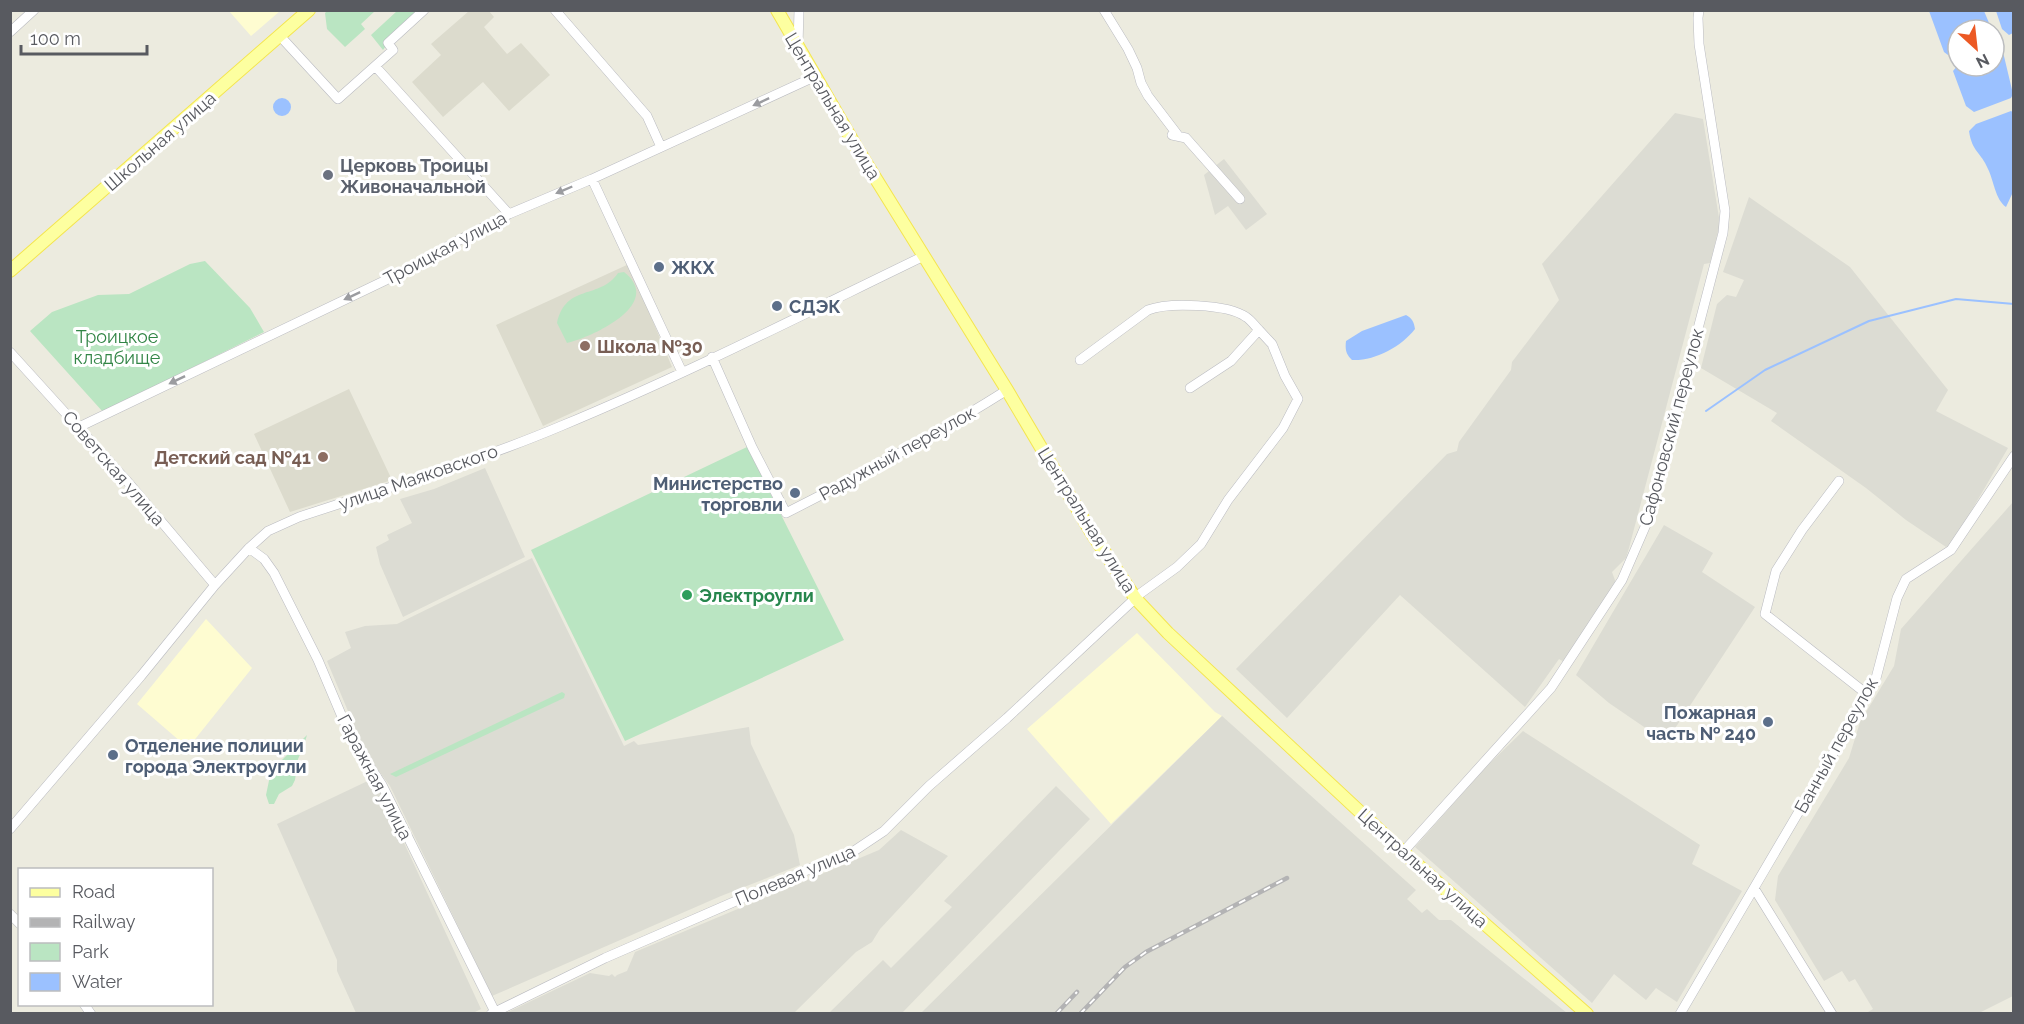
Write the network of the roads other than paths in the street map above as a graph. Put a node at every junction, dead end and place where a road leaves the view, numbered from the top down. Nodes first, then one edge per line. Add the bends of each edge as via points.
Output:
1 (34, 10) edge
2 (309, 10) edge
3 (424, 10) edge
4 (555, 10) edge
5 (777, 10) edge
6 (799, 10) edge
7 (1104, 10) edge
8 (1699, 10) edge
9 (10, 32) edge
10 (280, 36) junction
11 (798, 46) junction
12 (375, 66) junction
13 (814, 77) junction
14 (661, 147) junction
15 (592, 179) junction
16 (1240, 199) dead end
17 (509, 214) junction
18 (924, 256) junction
19 (10, 271) edge
20 (1259, 330) junction
21 (10, 352) edge
22 (712, 357) junction
23 (1080, 360) dead end
24 (682, 372) junction
25 (1190, 388) dead end
26 (1007, 390) junction
27 (79, 428) junction
28 (2013, 456) edge
29 (1839, 481) dead end
30 (249, 548) junction
31 (214, 585) junction
32 (1136, 599) junction
33 (1868, 695) junction
34 (10, 829) edge
35 (1403, 852) junction
36 (1754, 888) junction
37 (493, 1013) edge
38 (1587, 1014) edge
39 (1680, 1014) edge
40 (1832, 1014) edge

1 - 9 street
2 - 10 main road, Школьная улица
3 - 12 street via 388,43 393,50
4 - 14 street via 647,116
5 - 11 main road, Центральная улица
6 - 11 street
7 - 16 street via 1128,49 1148,96 1177,134 1172,135 1186,138
8 - 35 street, Сафоновский переулок via 1698,44 1725,211 1723,233 1648,520 1622,580 1551,688
10 - 12 street via 338,99
10 - 19 main road, Школьная улица
11 - 13 main road, Центральная улица
12 - 17 street
13 -> 14 street, Троицкая улица
13 - 18 main road, Центральная улица
14 - 15 street, Троицкая улица
15 -> 17 street, Троицкая улица
15 - 24 street
17 -> 27 street, Троицкая улица via 409,269
18 - 22 street, улица Маяковского
18 - 26 main road, Центральная улица
20 - 23 street via 1246,317 1230,310 1163,305 1148,310
20 - 25 street via 1232,361
20 - 32 street, Полевая улица via 1272,344 1298,399 1291,416 1200,544
21 - 27 street, Советская улица
22 - 24 street, улица Маяковского
22 - 26 street, Радужный переулок via 786,513
24 - 30 street, улица Маяковского via 509,447 286,522
26 - 32 main road, Центральная улица via 1090,532
27 - 31 street, Советская улица
28 - 33 street, Банный переулок via 1951,550 1906,579
29 - 33 street via 1776,571 1765,614
30 - 31 street, улица Маяковского
30 - 37 street, Гаражная улица via 274,573 318,660 351,738 382,785
31 - 34 street, улица Маяковского
32 - 35 main road, Центральная улица via 1167,633
32 - 37 street, Полевая улица via 884,831 852,854 605,958
33 - 36 street, Банный переулок
35 - 38 main road, Центральная улица
36 - 39 street, Банный переулок
36 - 40 street

